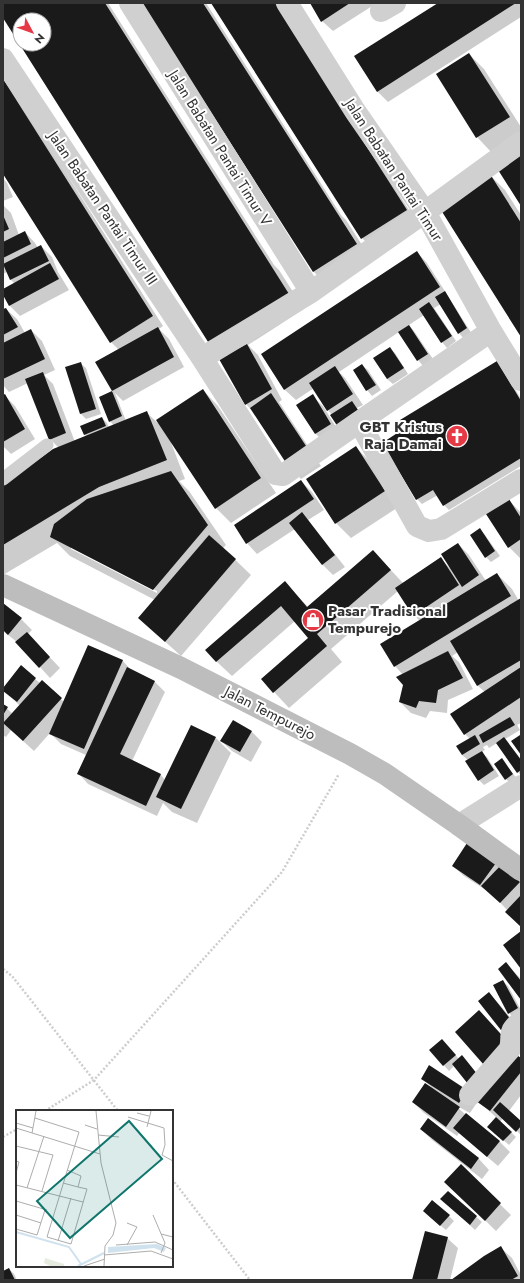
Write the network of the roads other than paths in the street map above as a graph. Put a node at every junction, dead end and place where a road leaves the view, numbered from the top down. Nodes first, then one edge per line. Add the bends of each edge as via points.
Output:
1 (130, 3) edge
2 (287, 3) edge
3 (3, 59) edge
4 (521, 142) edge
5 (425, 212) junction
6 (311, 292) junction
7 (491, 331) junction
8 (202, 358) junction
9 (521, 380) edge
10 (359, 422) junction
11 (47, 445) dead end
12 (3, 479) edge
13 (521, 480) edge
14 (3, 585) edge
15 (521, 786) edge
16 (459, 825) junction
17 (521, 870) edge
18 (521, 1021) edge
19 (470, 1094) dead end

1 - 6 street, Jalan Babatan Pantai Timur V
2 - 5 street, Jalan Babatan Pantai Timur via 355,111
3 - 8 street, Jalan Babatan Pantai Timur III
4 - 5 street
5 - 6 street
5 - 7 street, Jalan Babatan Pantai Timur
6 - 8 street
7 - 9 street, Jalan Babatan Pantai Timur
7 - 10 street, Jalan Babatan Pantai Timur III
8 - 10 street, Jalan Babatan Pantai Timur III via 276,474 283,475
10 - 13 street via 418,526 429,531 441,529
11 - 12 lane
14 - 16 main road, Jalan Tempurejo via 181,668 350,754 386,774
15 - 16 street
16 - 17 main road, Jalan Tempurejo
18 - 19 street via 510,1033 510,1049

